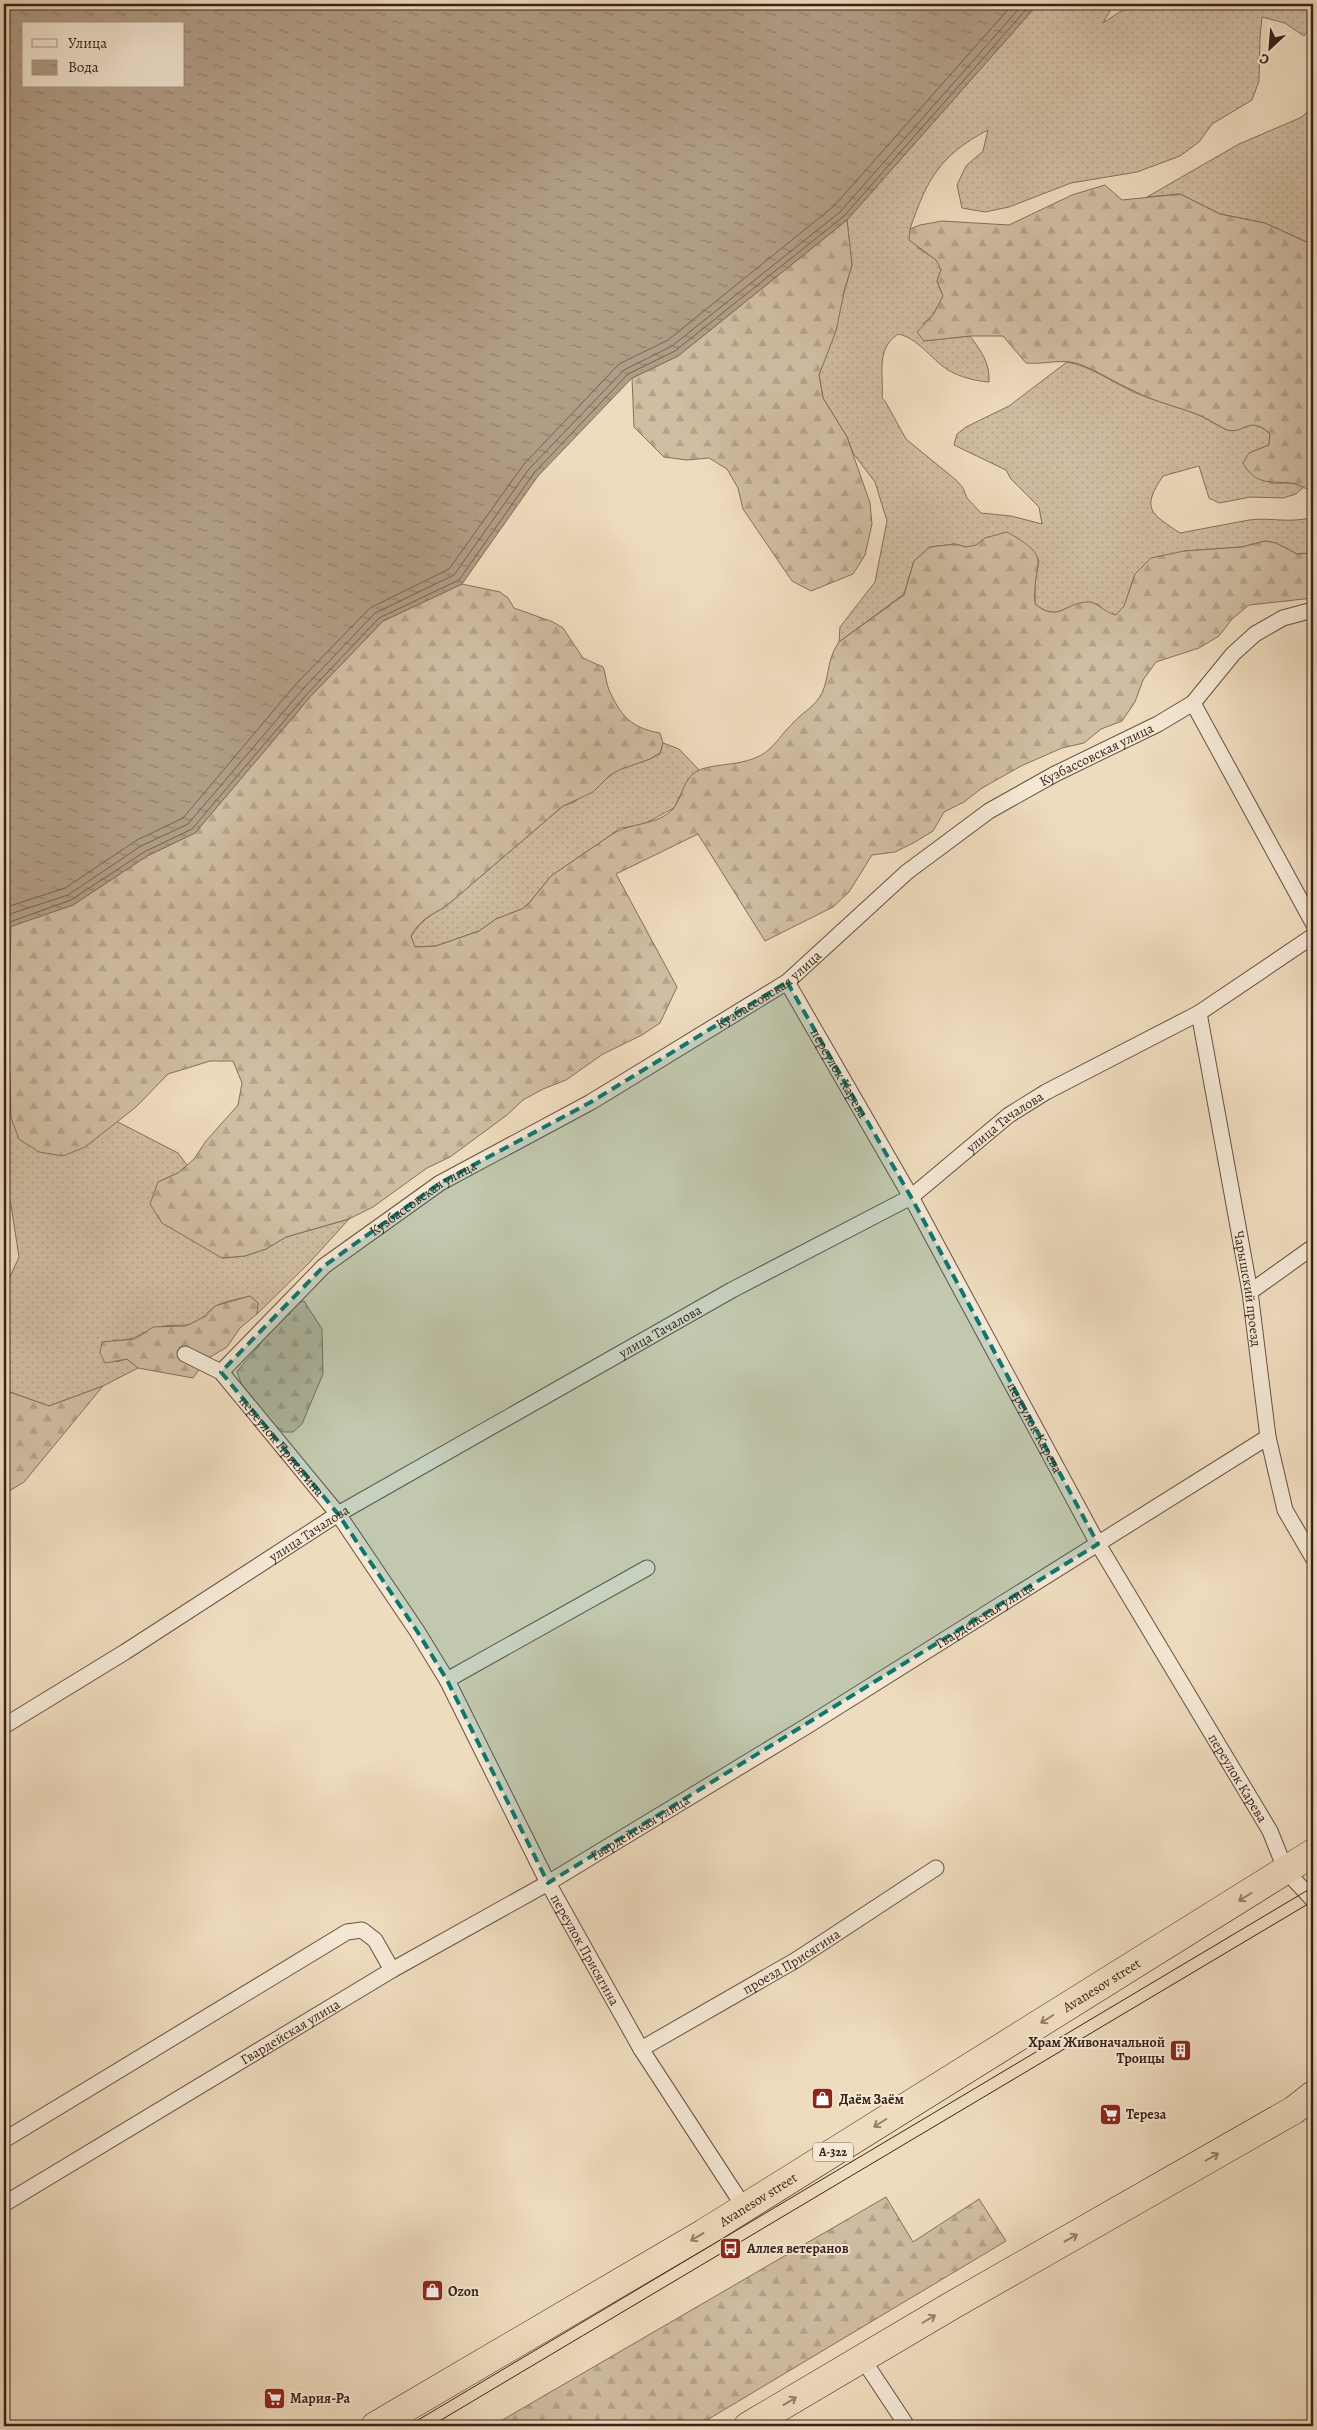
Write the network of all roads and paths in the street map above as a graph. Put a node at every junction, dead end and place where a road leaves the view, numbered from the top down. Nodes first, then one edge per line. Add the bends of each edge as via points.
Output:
1 (1313, 610) edge
2 (1194, 703) junction
3 (1313, 923) edge
4 (1313, 936) edge
5 (787, 982) junction
6 (1199, 1013) junction
7 (912, 1197) junction
8 (1313, 1247) edge
9 (1250, 1292) junction
10 (185, 1354) dead end
11 (221, 1372) junction
12 (1268, 1437) junction
13 (338, 1514) junction
14 (1098, 1544) junction
15 (1313, 1558) edge
16 (647, 1568) dead end
17 (447, 1680) junction
18 (4, 1726) edge
19 (1313, 1853) edge
20 (936, 1868) dead end
21 (1286, 1871) junction
22 (548, 1883) junction
23 (1313, 1900) edge
24 (392, 1970) junction
25 (642, 2049) junction
26 (1313, 2095) edge
27 (4, 2140) edge
28 (4, 2204) edge
29 (744, 2207) junction
30 (862, 2358) junction
31 (375, 2426) edge
32 (748, 2426) edge
33 (907, 2426) edge

1 - 2 street, Кузбассовская улица via 1283,618 1255,634 1233,654
2 - 3 street
2 - 5 street, Кузбассовская улица via 989,811 907,872
4 - 6 street, улица Тачалова
5 - 7 street, переулок Карева
5 - 11 street, Кузбассовская улица via 591,1102 440,1183 324,1266
6 - 7 street, улица Тачалова via 1016,1110
6 - 9 street, Чарышский проезд
7 - 13 street, улица Тачалова via 732,1290
7 - 14 street, переулок Карева
8 - 9 street
9 - 12 street, Чарышский проезд
10 - 11 street, переулок Присягина
11 - 13 street, переулок Присягина
12 - 14 street, Гвардейская улица
12 - 15 street, Чарышский проезд via 1285,1510
13 - 17 street, переулок Присягина
13 - 18 street, улица Тачалова
14 - 21 street, переулок Карева via 1270,1831
14 - 22 street, Гвардейская улица via 808,1726
16 - 17 street
17 - 22 street, переулок Присягина
19 - 21 highway, Avanesov street / А-322
20 - 25 street, проезд Присягина via 796,1960
21 - 23 street
21 -> 29 highway, Avanesov street / А-322
22 - 24 street, Гвардейская улица
22 - 25 street, переулок Присягина
24 - 27 street via 375,1940 362,1930 347,1932
24 - 28 street, Гвардейская улица
25 - 29 street, переулок Присягина
30 -> 26 highway via 1285,2115
29 -> 31 highway, Avanesov street / А-322
32 -> 30 highway
30 - 33 street

